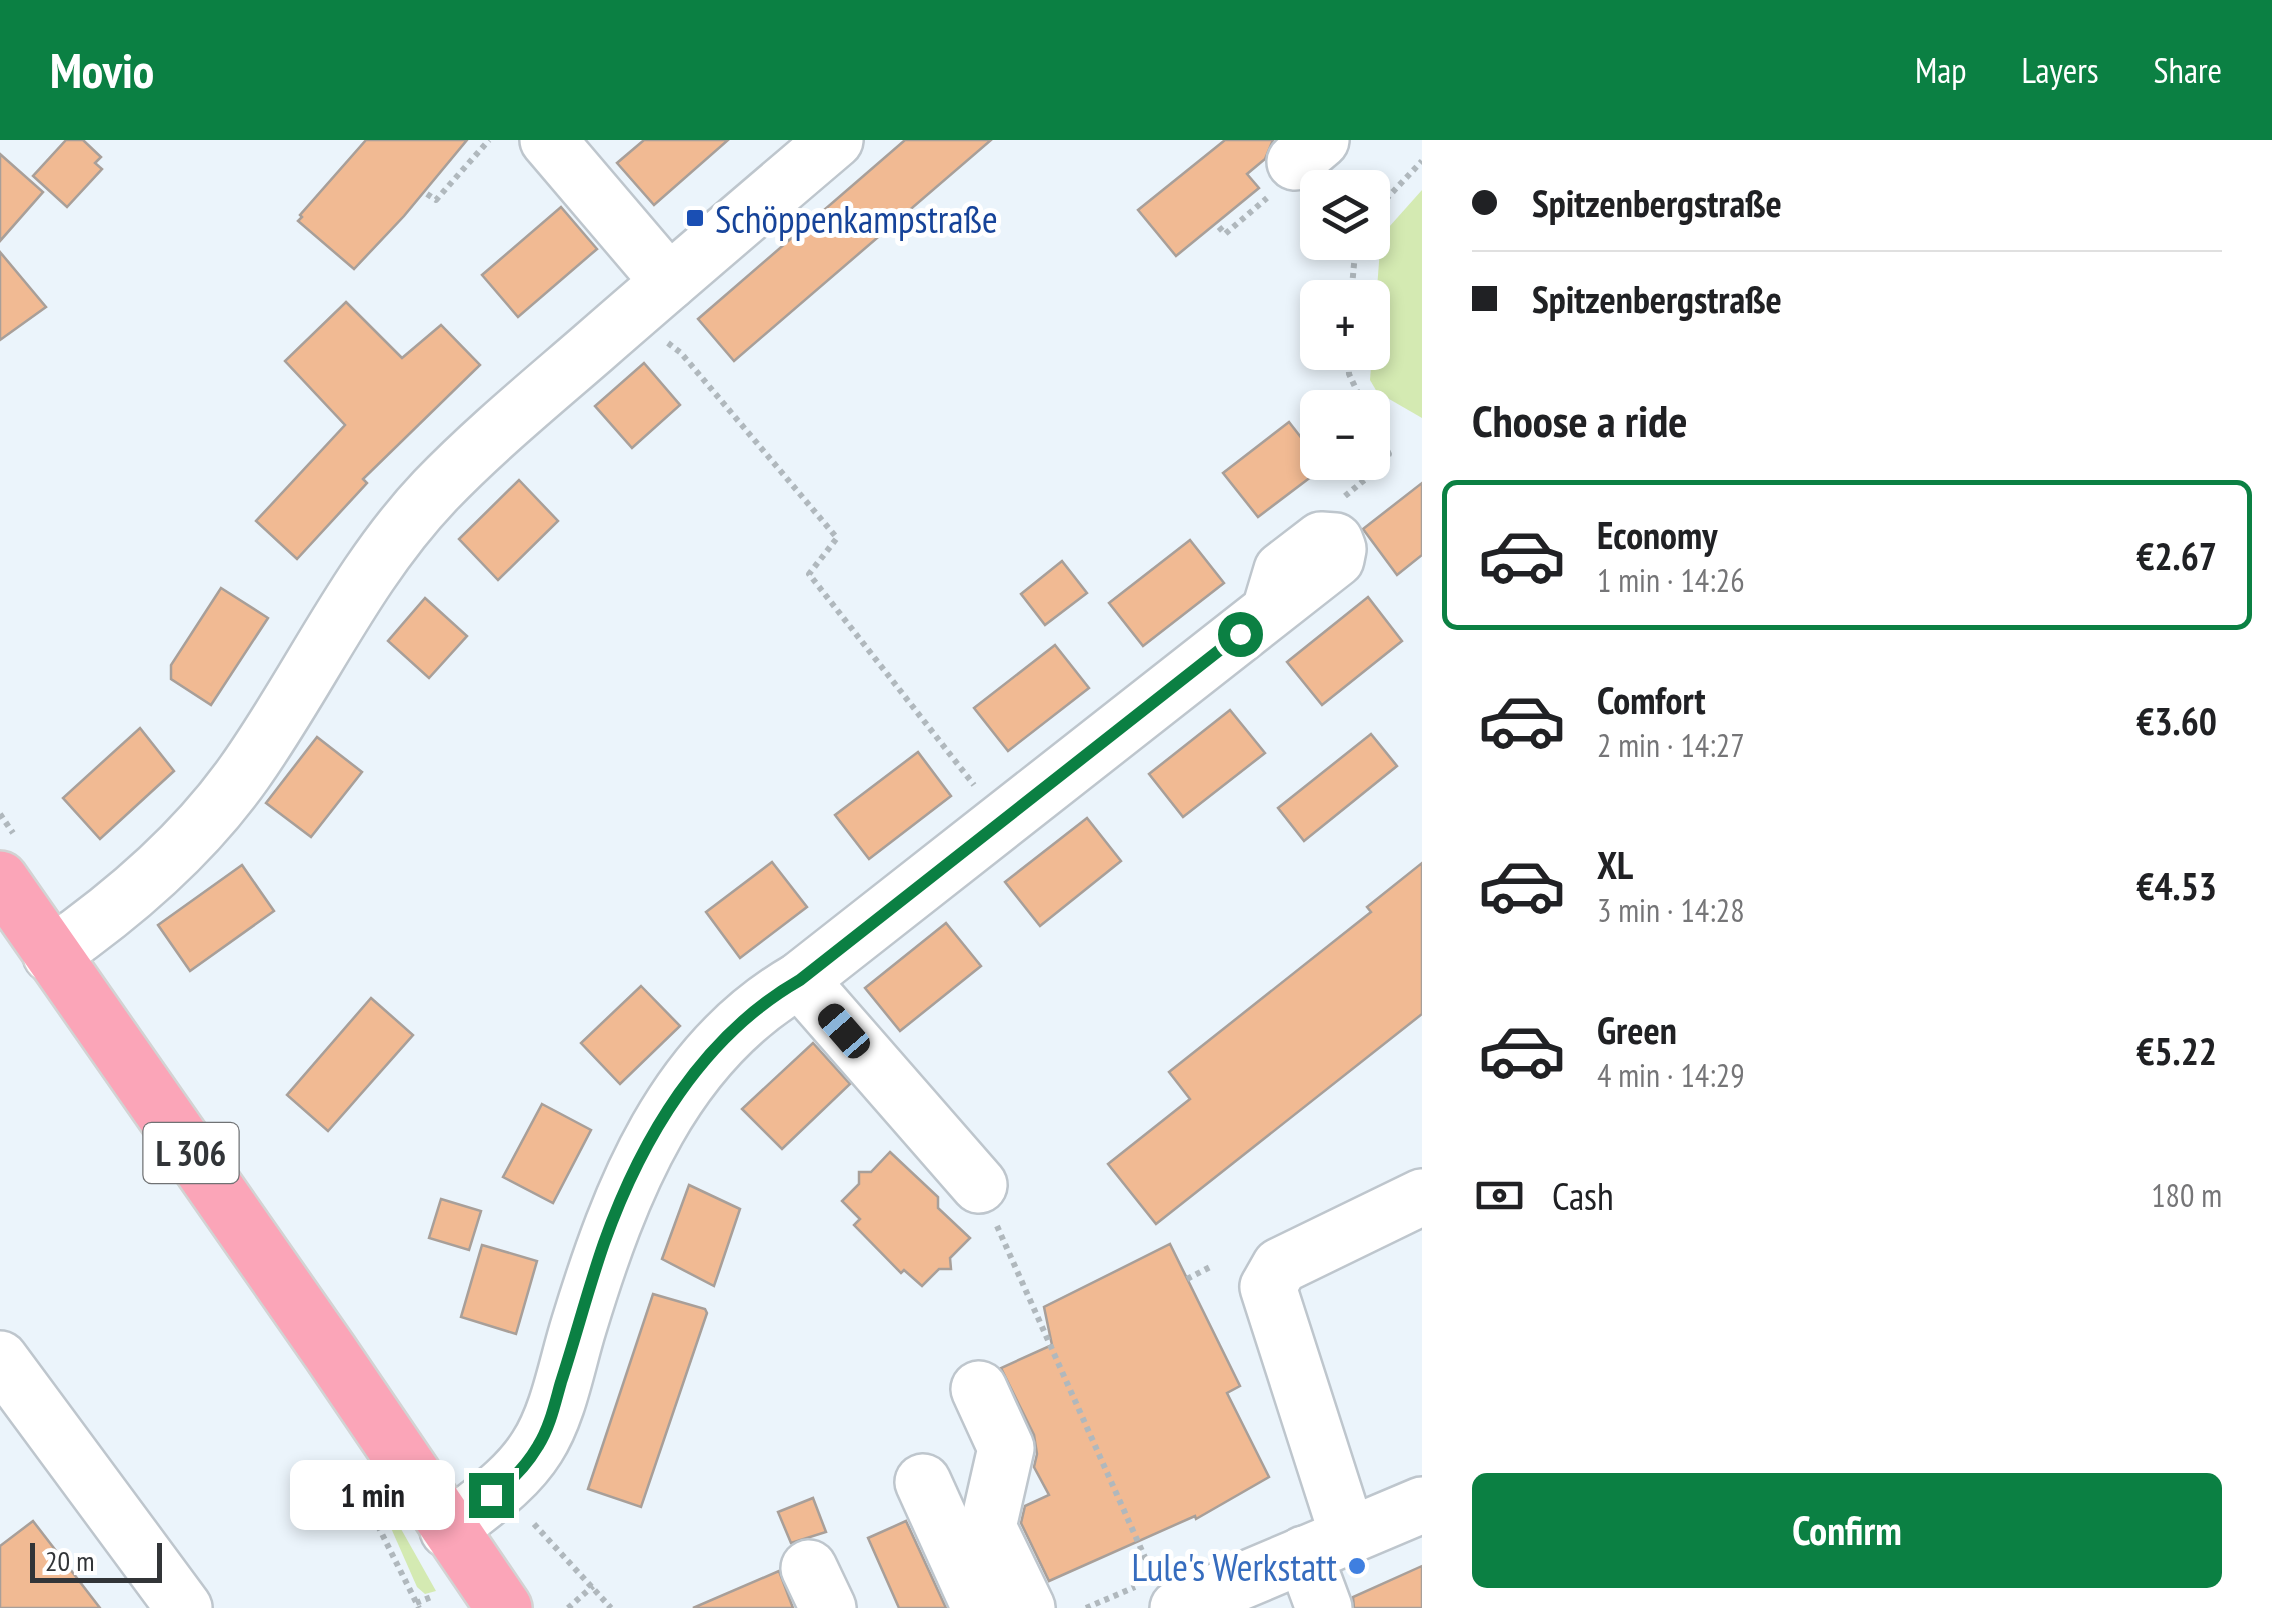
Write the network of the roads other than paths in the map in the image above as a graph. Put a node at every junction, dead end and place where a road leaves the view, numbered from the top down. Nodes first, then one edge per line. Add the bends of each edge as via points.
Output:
1 (548, 140) edge
2 (835, 140) edge
3 (649, 299) junction
4 (1328, 538) road end
5 (0, 879) edge
6 (52, 955) junction
7 (800, 980) junction
8 (979, 1185) road end
9 (1422, 1197) edge
10 (0, 1360) edge
11 (979, 1389) dead end
12 (923, 1482) dead end
13 (1419, 1514) edge
14 (448, 1530) junction
15 (1326, 1545) junction
16 (1166, 1593) edge
17 (184, 1608) edge
18 (504, 1608) edge
19 (980, 1608) edge
20 (1027, 1608) edge
21 (1324, 1608) edge

1 - 3 street
2 - 3 street
3 - 6 street via 436,490 356,592 242,776 142,884
4 - 7 street via 1335,541 1336,559
5 - 6 main road, L 306
6 - 14 main road, L 306
7 - 8 street
7 - 14 street via 764,1001 726,1037 656,1129 604,1243 540,1444 518,1474
9 - 15 street via 1280,1266 1268,1286
10 - 17 street
11 - 20 street via 1006,1448 988,1527
12 - 19 street
13 - 15 street
14 - 18 main road, L 306
15 - 16 street
15 - 21 street

